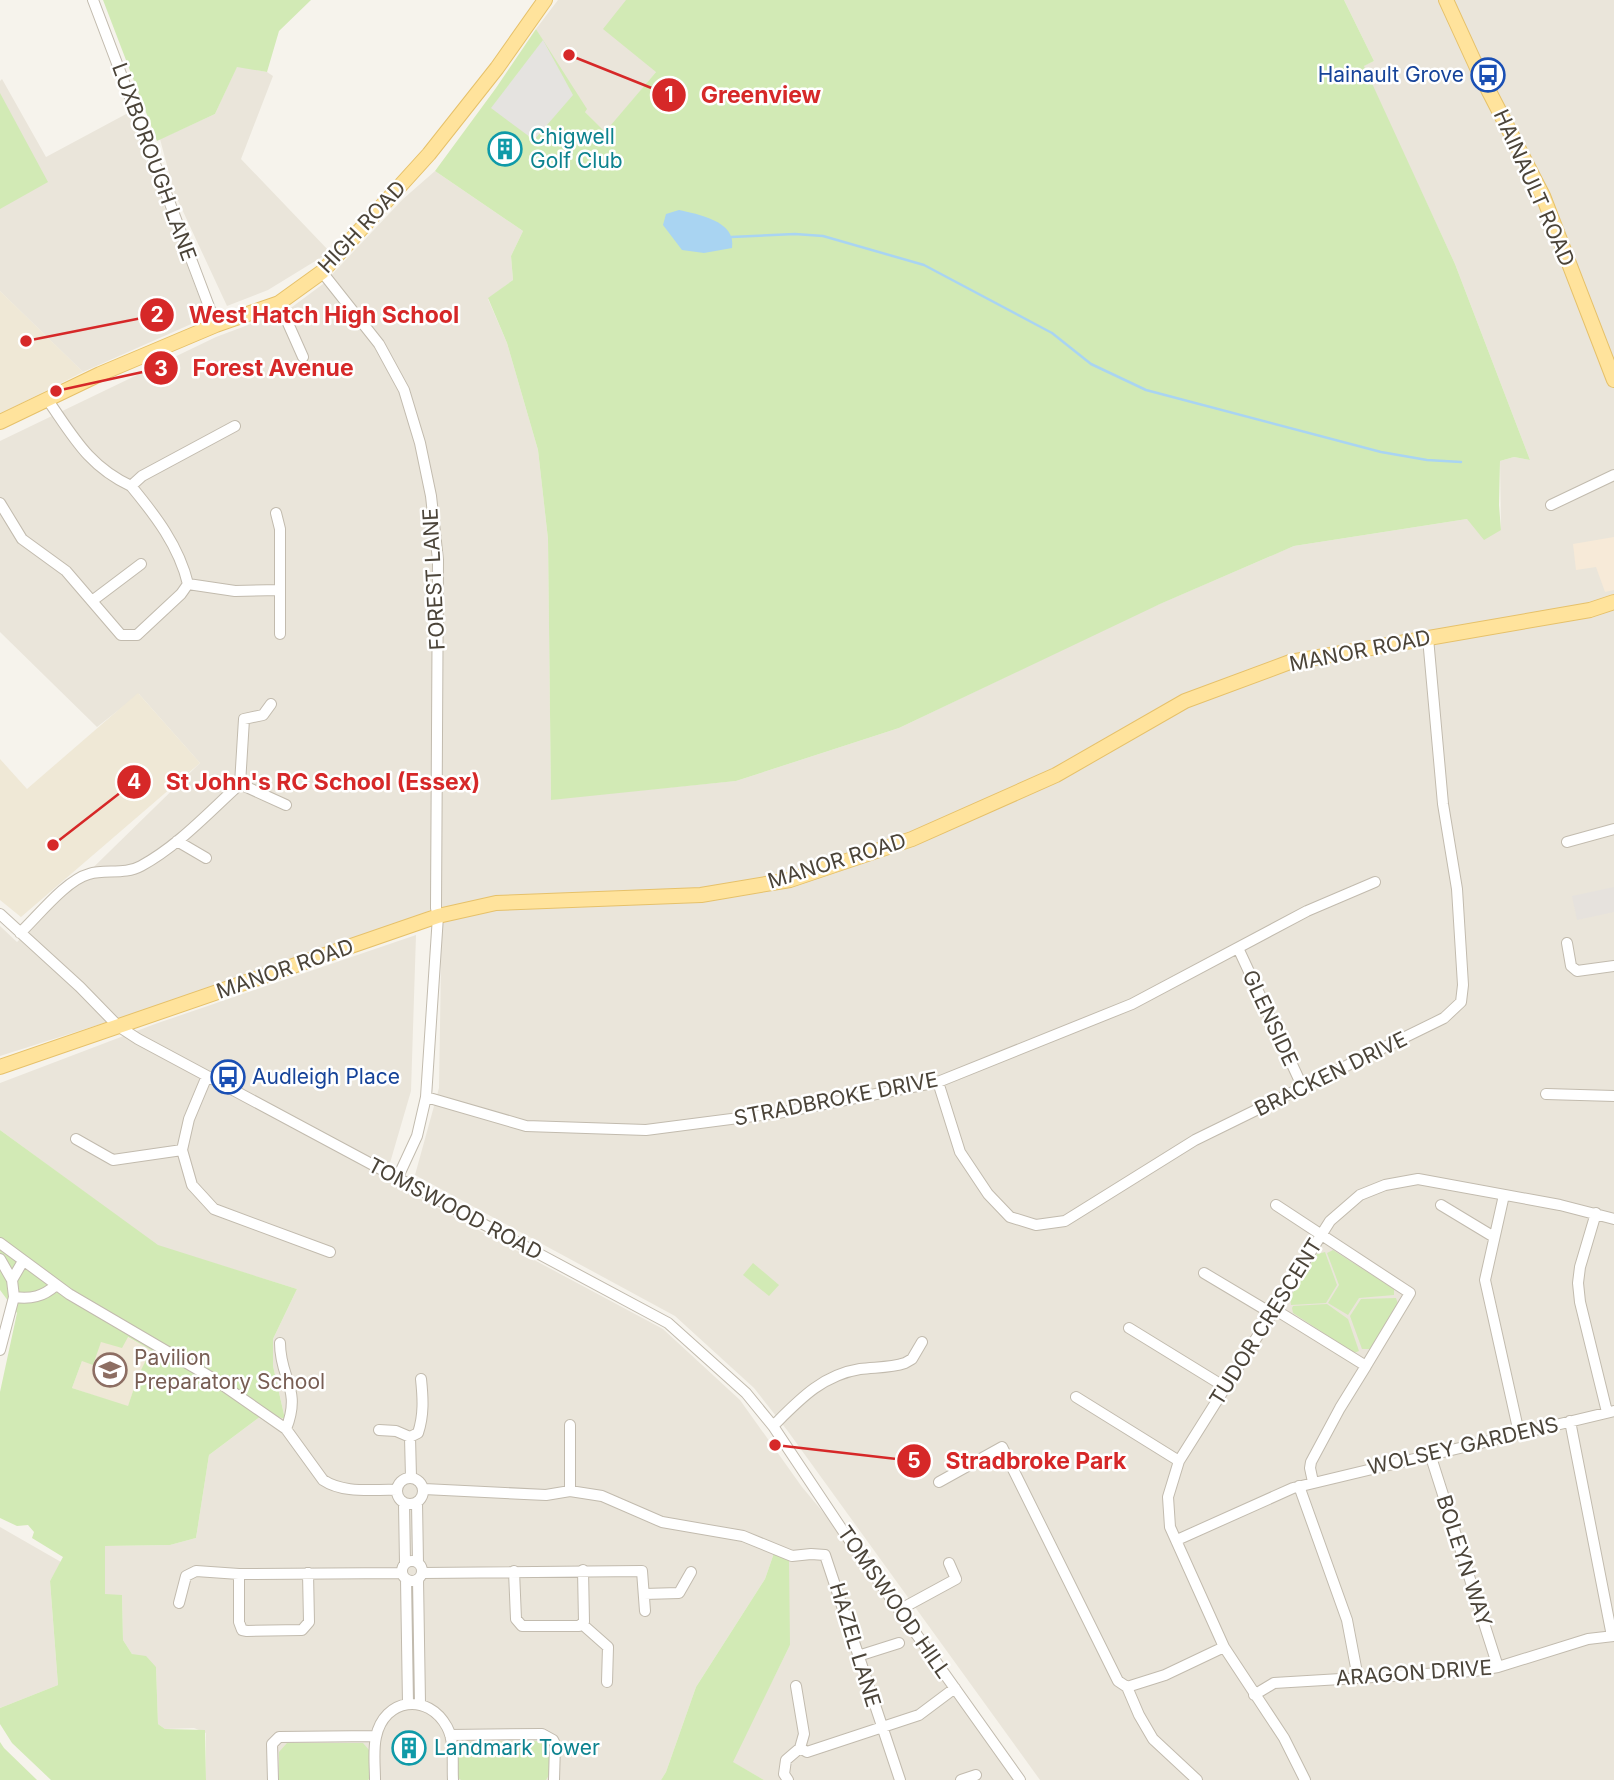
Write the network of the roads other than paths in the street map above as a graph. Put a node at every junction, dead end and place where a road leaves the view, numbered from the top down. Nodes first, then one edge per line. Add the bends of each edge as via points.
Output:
1 (93, 0) edge
2 (545, 0) edge
3 (1446, 0) edge
4 (322, 272) junction
5 (279, 303) junction
6 (216, 324) junction
7 (303, 357) dead end
8 (1614, 380) edge
9 (47, 399) junction
10 (0, 422) edge
11 (235, 426) dead end
12 (1614, 475) edge
13 (131, 486) junction
14 (0, 503) edge
15 (1551, 505) dead end
16 (276, 513) dead end
17 (141, 564) dead end
18 (188, 583) junction
19 (280, 590) junction
20 (92, 601) junction
21 (1614, 602) edge
22 (280, 634) dead end
23 (1428, 638) junction
24 (271, 704) dead end
25 (240, 784) junction
26 (286, 805) dead end
27 (1614, 829) edge
28 (177, 841) junction
29 (1567, 842) dead end
30 (206, 858) dead end
31 (1375, 882) dead end
32 (0, 914) edge
33 (438, 916) junction
34 (20, 933) junction
35 (1567, 943) dead end
36 (1238, 948) junction
37 (1614, 966) edge
38 (118, 1026) junction
39 (0, 1067) edge
40 (207, 1076) junction
41 (938, 1082) junction
42 (1303, 1087) junction
43 (1546, 1094) dead end
44 (1614, 1096) edge
45 (426, 1097) junction
46 (76, 1139) dead end
47 (182, 1150) junction
48 (398, 1177) junction
49 (1503, 1195) junction
50 (1276, 1205) dead end
51 (1441, 1205) dead end
52 (1597, 1213) junction
53 (1614, 1219) edge
54 (1320, 1236) junction
55 (1494, 1237) junction
56 (0, 1243) edge
57 (330, 1252) dead end
58 (0, 1259) edge
59 (23, 1261) junction
60 (1204, 1273) dead end
61 (12, 1280) junction
62 (56, 1285) junction
63 (14, 1297) junction
64 (1273, 1311) junction
65 (1129, 1328) dead end
66 (922, 1342) dead end
67 (281, 1343) dead end
68 (0, 1350) edge
69 (1366, 1366) junction
70 (421, 1379) dead end
71 (1225, 1387) junction
72 (1076, 1397) dead end
73 (1611, 1411) edge
74 (1570, 1421) junction
75 (771, 1424) junction
76 (570, 1425) dead end
77 (286, 1429) junction
78 (379, 1430) dead end
79 (1520, 1433) junction
80 (410, 1437) junction
81 (1430, 1454) junction
82 (1179, 1461) junction
83 (411, 1477) junction
84 (939, 1482) dead end
85 (1313, 1482) junction
86 (1299, 1486) junction
87 (424, 1489) junction
88 (397, 1490) junction
89 (570, 1491) junction
90 (417, 1502) junction
91 (404, 1503) junction
92 (1177, 1539) junction
93 (949, 1563) dead end
94 (583, 1570) junction
95 (514, 1571) junction
96 (404, 1572) junction
97 (419, 1572) junction
98 (691, 1572) dead end
99 (308, 1573) junction
100 (239, 1574) junction
101 (644, 1594) junction
102 (179, 1603) dead end
103 (899, 1610) junction
104 (645, 1611) dead end
105 (582, 1625) junction
106 (1613, 1636) edge
107 (899, 1643) dead end
108 (1224, 1647) junction
109 (858, 1656) junction
110 (1498, 1667) junction
111 (1358, 1678) junction
112 (607, 1682) dead end
113 (796, 1686) dead end
114 (1127, 1687) junction
115 (955, 1688) junction
116 (1254, 1695) junction
117 (408, 1703) junction
118 (420, 1703) junction
119 (881, 1727) junction
120 (450, 1735) junction
121 (376, 1736) junction
122 (804, 1750) junction
123 (273, 1780) edge
124 (375, 1780) edge
125 (453, 1780) edge
126 (554, 1780) edge
127 (788, 1780) edge
128 (900, 1780) edge
129 (1020, 1780) edge
130 (1196, 1780) edge
131 (1305, 1780) edge

1 - 6 street, LUXBOROUGH LANE
2 - 4 main road, HIGH ROAD via 429,155
3 - 8 main road, HAINAULT ROAD via 1543,196
4 - 5 main road, HIGH ROAD
4 - 33 street, FOREST LANE via 379,344 404,390 430,496 438,561
5 - 6 main road, HIGH ROAD
5 - 7 street
6 - 9 main road, HIGH ROAD
9 - 10 main road, HIGH ROAD
9 - 13 street via 85,454
11 - 13 street
12 - 15 street
13 - 18 street via 162,524
14 - 20 street via 22,538 66,571
16 - 19 street
17 - 20 street
18 - 19 street
18 - 20 street via 137,635 121,635
19 - 22 street
21 - 23 main road, MANOR ROAD
23 - 33 main road, MANOR ROAD via 1290,662 1185,701 1056,775 912,839 790,880 701,895 496,903
23 - 42 street, BRACKEN DRIVE via 1443,804 1457,889 1461,1002 1444,1018
24 - 25 street via 263,715 244,719
25 - 26 street
25 - 28 street
27 - 29 street
28 - 30 street
28 - 34 street via 139,867 90,873 74,880
31 - 36 street, STRADBROKE DRIVE
32 - 34 street, TOMSWOOD ROAD
33 - 38 main road, MANOR ROAD
33 - 45 street, FOREST LANE
34 - 38 street, TOMSWOOD ROAD
35 - 37 street via 1571,966 1577,971
36 - 41 street, STRADBROKE DRIVE via 1132,1004
36 - 42 street, GLENSIDE
38 - 39 main road, MANOR ROAD
38 - 40 street, TOMSWOOD ROAD
40 - 47 street
40 - 48 street, TOMSWOOD ROAD
41 - 42 street, BRACKEN DRIVE via 960,1152 988,1194 1010,1217 1036,1225 1065,1221 1195,1140
41 - 45 street, STRADBROKE DRIVE via 778,1113 646,1130 526,1126
43 - 44 street
45 - 48 street, FOREST LANE via 417,1136
46 - 47 street via 113,1160
47 - 57 street via 192,1185 214,1209
48 - 75 street, TOMSWOOD ROAD via 668,1323 746,1394
49 - 52 street, TUDOR CRESCENT
49 - 54 street, TUDOR CRESCENT via 1418,1179 1400,1181 1360,1195
49 - 55 street
50 - 54 street
51 - 55 street
52 - 53 street, TUDOR CRESCENT
52 - 73 street via 1578,1283
54 - 64 street, TUDOR CRESCENT
54 - 69 street via 1410,1293
55 - 79 street via 1486,1293
56 - 59 street
58 - 61 street
59 - 61 street
59 - 62 street
60 - 64 street
61 - 63 street
62 - 63 street via 42,1296
62 - 77 street via 214,1379
63 - 68 street
64 - 69 street
64 - 71 street, TUDOR CRESCENT
65 - 71 street
66 - 75 street via 912,1359 895,1367 861,1369 828,1378
67 - 77 street via 281,1364 293,1399
69 - 85 street via 1311,1462
70 - 80 street via 422,1421 418,1433
71 - 82 street, TUDOR CRESCENT
72 - 82 street
73 - 74 street, WOLSEY GARDENS
74 - 79 street, WOLSEY GARDENS
74 - 106 street
75 - 103 street, TOMSWOOD HILL
76 - 89 street
77 - 88 street via 330,1485
78 - 80 street
79 - 81 street, WOLSEY GARDENS
80 - 83 street
81 - 85 street, WOLSEY GARDENS
81 - 110 street, BOLEYN WAY
82 - 92 street, TUDOR CRESCENT via 1168,1497 1170,1527
83 - 87 street
83 - 88 street via 401,1480
84 - 114 street via 1002,1447 1118,1681
85 - 86 street, WOLSEY GARDENS
86 - 92 street, WOLSEY GARDENS
86 - 111 street via 1347,1620
87 - 89 street via 546,1495
87 - 90 street
88 - 91 street
89 - 109 street, HAZEL LANE via 602,1496 662,1522 734,1534 792,1556 825,1555
90 - 91 street
90 - 97 street
91 - 96 street
92 - 108 street, TUDOR CRESCENT
93 - 103 street via 956,1578
94 - 95 street
94 - 101 street via 642,1571
94 - 105 street
95 - 97 street
95 - 105 street via 516,1619 522,1626
96 - 97 street via 412,1581
96 - 97 street via 410,1561
96 - 99 street
96 - 117 street
97 - 118 street
98 - 101 street via 679,1593
99 - 100 street
99 - 100 street via 306,1627 247,1631 239,1622
100 - 102 street via 190,1573
101 - 104 street
103 - 115 street, TOMSWOOD HILL
105 - 112 street via 608,1647
106 - 110 street, ARAGON DRIVE via 1588,1639
107 - 109 street
108 - 114 street
108 - 116 street, TUDOR CRESCENT
109 - 119 street, HAZEL LANE
110 - 111 street, ARAGON DRIVE
111 - 116 street, ARAGON DRIVE via 1274,1683
113 - 122 street
114 - 130 street via 1153,1739
115 - 119 street via 919,1715
115 - 129 street, TOMSWOOD HILL
116 - 131 street, TUDOR CRESCENT via 1284,1738
117 - 118 street
117 - 121 street via 385,1717
118 - 120 street via 438,1713
119 - 122 street
119 - 128 street, HAZEL LANE
120 - 125 street
120 - 126 street via 542,1734 555,1744
121 - 123 street via 279,1737 272,1744
121 - 124 street
122 - 127 street via 786,1760

